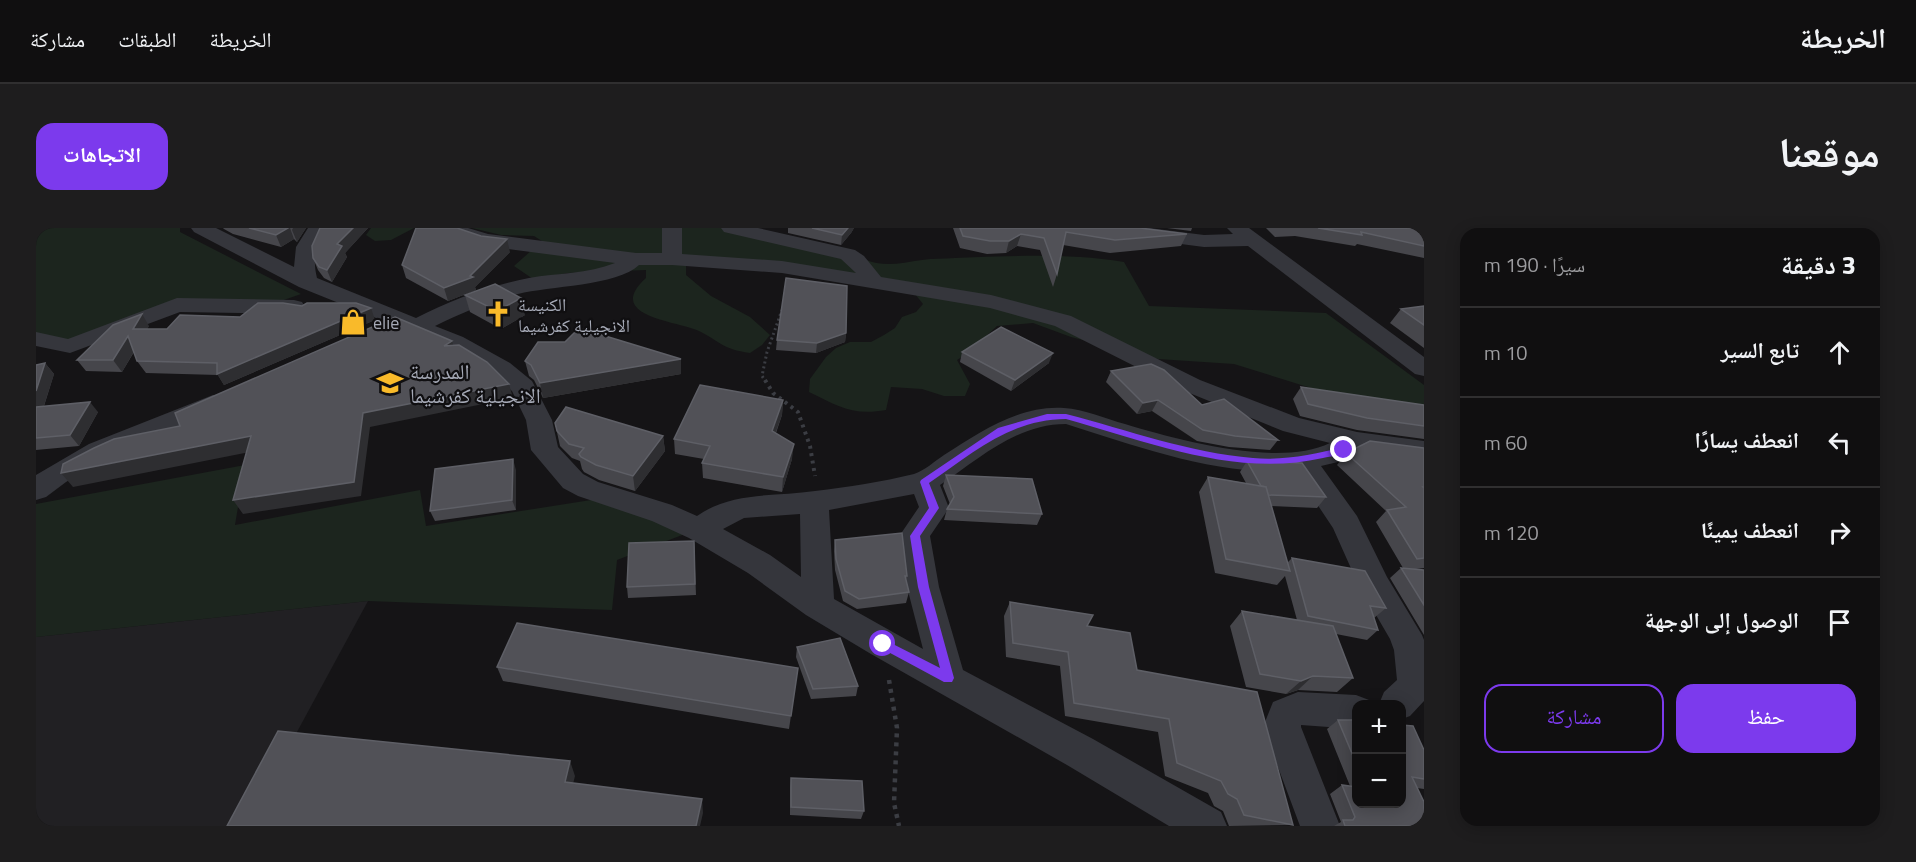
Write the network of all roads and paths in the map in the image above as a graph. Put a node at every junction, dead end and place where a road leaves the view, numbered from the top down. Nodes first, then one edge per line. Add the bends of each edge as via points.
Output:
1 (201, 228) edge
2 (318, 228) edge
3 (448, 228) edge
4 (672, 228) edge
5 (731, 228) edge
6 (1104, 228) edge
7 (1244, 234) edge
8 (305, 248) junction
9 (260, 257) junction
10 (636, 259) junction
11 (672, 259) junction
12 (872, 280) junction
13 (307, 282) junction
14 (785, 302) edge
15 (366, 307) junction
16 (408, 324) junction
17 (364, 337) edge
18 (36, 339) edge
19 (70, 346) junction
20 (36, 358) edge
21 (1424, 369) edge
22 (236, 393) edge
23 (1357, 441) junction
24 (1421, 453) edge
25 (1302, 460) junction
26 (924, 482) junction
27 (36, 490) edge
28 (814, 502) junction
29 (700, 530) junction
30 (818, 606) junction
31 (883, 644) junction
32 (948, 678) junction
33 (1402, 700) edge
34 (1352, 712) edge
35 (899, 826) edge
36 (1207, 826) edge
37 (1320, 826) edge

1 - 9 street
2 - 8 street
3 - 10 street via 485,240
4 - 11 street
5 - 12 street via 848,254
6 - 7 street via 1195,240
7 - 21 street
8 - 9 street via 288,255
8 - 13 street
9 - 13 street
10 - 11 street
10 - 16 street via 608,271 480,297
11 - 12 street via 782,267
12 - 23 street via 991,302 1063,321 1233,403 1292,425
13 - 15 street
14 - 28 path via 762,376 773,393 798,412 816,479
15 - 16 street
15 - 19 street via 177,305
16 - 17 street
16 - 29 street via 455,342 501,368 523,387 539,420 545,450 573,481
18 - 19 street
19 - 20 street
22 - 27 street via 95,453
23 - 24 street
23 - 25 street via 1344,450
25 - 26 street via 1254,461 1198,453 1066,416 1047,416 1002,430
25 - 33 street via 1346,524 1374,584 1412,650 1414,687
26 - 28 street
26 - 32 street via 934,508 915,536 916,546
28 - 29 street via 741,508 716,518
28 - 30 street
29 - 30 street via 759,564
30 - 31 street
31 - 32 street
31 - 35 path via 897,728 894,803
32 - 36 street
34 - 37 street via 1298,708 1286,714 1282,727

